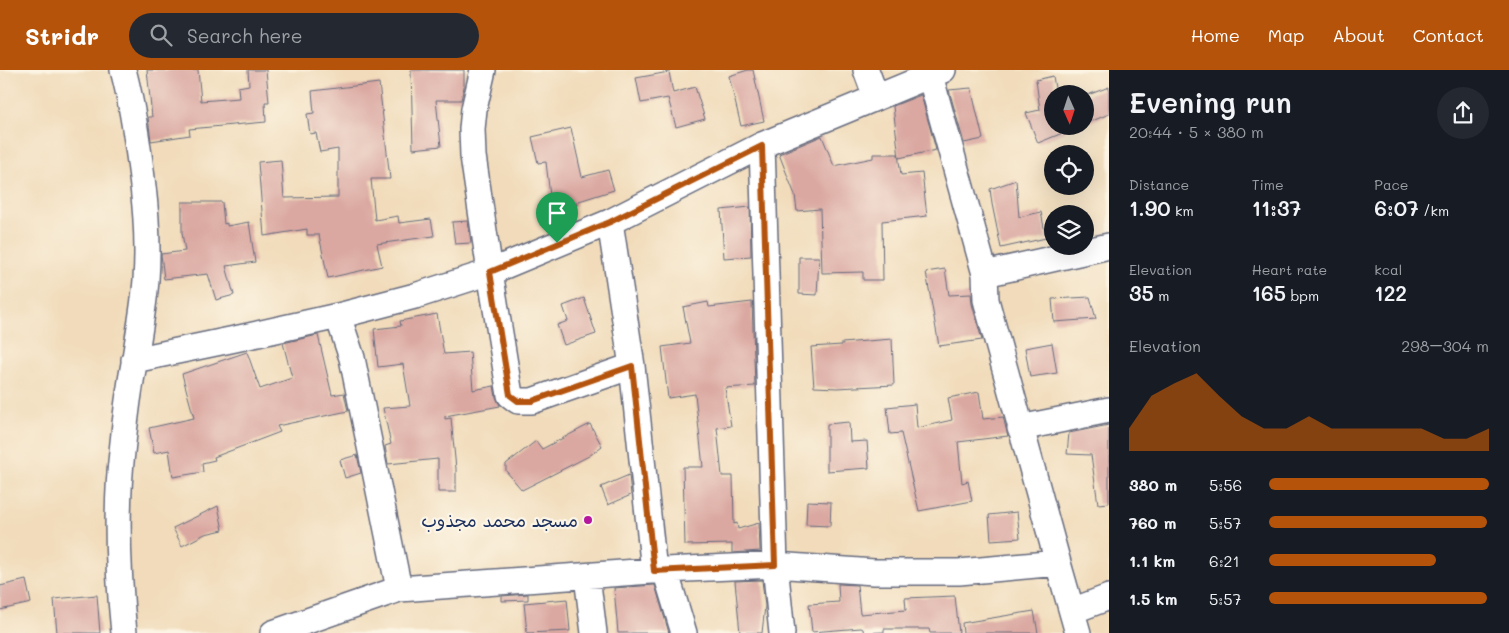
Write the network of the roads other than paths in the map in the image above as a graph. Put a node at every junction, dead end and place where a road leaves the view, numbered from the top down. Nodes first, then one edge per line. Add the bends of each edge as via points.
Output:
1 (483, 70) edge
2 (866, 70) edge
3 (130, 71) edge
4 (937, 73) edge
5 (876, 97) junction
6 (762, 146) junction
7 (610, 222) junction
8 (1109, 246) edge
9 (490, 272) junction
10 (985, 274) junction
11 (338, 316) junction
12 (134, 360) junction
13 (632, 366) junction
14 (1109, 410) edge
15 (1020, 428) junction
16 (1058, 563) junction
17 (775, 565) junction
18 (660, 570) junction
19 (588, 576) junction
20 (399, 589) junction
21 (1109, 597) edge
22 (1075, 622) edge
23 (334, 623) edge
24 (124, 633) edge
25 (273, 633) edge
26 (594, 633) edge
27 (684, 633) edge
28 (782, 633) edge

1 - 9 street via 472,129
2 - 5 street
3 - 12 street via 148,238 142,316
4 - 5 street
4 - 10 street
5 - 6 street
6 - 7 street
6 - 17 street
7 - 9 street
7 - 13 street
8 - 10 street
9 - 11 street
9 - 13 street via 510,395 518,401 532,401
10 - 15 street via 986,300
11 - 12 street
11 - 20 street via 352,358
12 - 24 street via 121,453 117,512 118,580
13 - 18 street
14 - 15 street
15 - 16 street
16 - 17 street via 959,572 874,572
16 - 22 street
17 - 18 street
17 - 28 street
18 - 19 street
18 - 27 street
19 - 20 street
19 - 26 street
20 - 23 street
21 - 22 street
23 - 25 street

